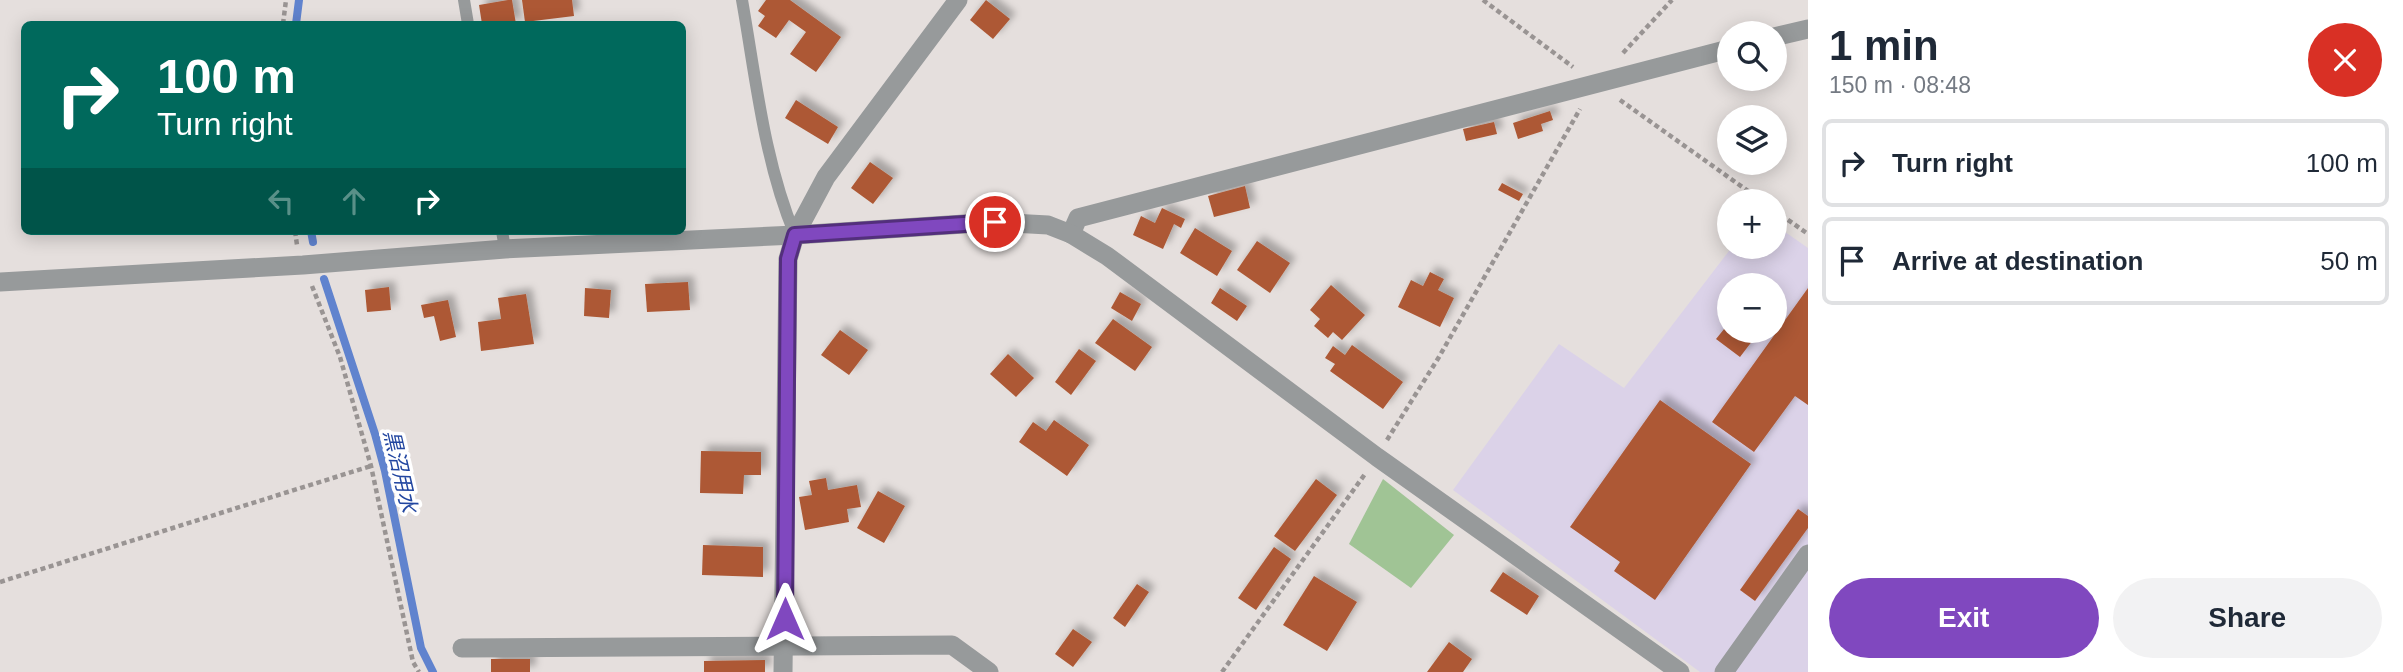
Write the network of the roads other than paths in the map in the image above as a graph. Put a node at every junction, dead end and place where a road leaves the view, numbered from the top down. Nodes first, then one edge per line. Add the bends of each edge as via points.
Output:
1 (464, 0) edge
2 (742, 0) edge
3 (958, 0) edge
4 (468, 21) edge
5 (1808, 29) edge
6 (1787, 34) edge
7 (1717, 52) edge
8 (1071, 234) junction
9 (795, 235) junction
10 (503, 240) edge
11 (0, 282) edge
12 (1808, 554) edge
13 (785, 647) junction
14 (463, 648) dead end
15 (783, 672) edge
16 (989, 672) edge
17 (1681, 672) edge
18 (1724, 672) edge

1 - 4 lane
2 - 9 lane via 769,154 781,203
3 - 9 street via 826,177
5 - 6 street
7 - 8 street via 1078,218
8 - 9 street via 1048,225 995,222
8 - 17 street
9 - 10 street
9 - 13 street via 788,259
10 - 11 street via 303,265
12 - 18 street
13 - 14 street
13 - 15 street
13 - 16 street via 952,645

